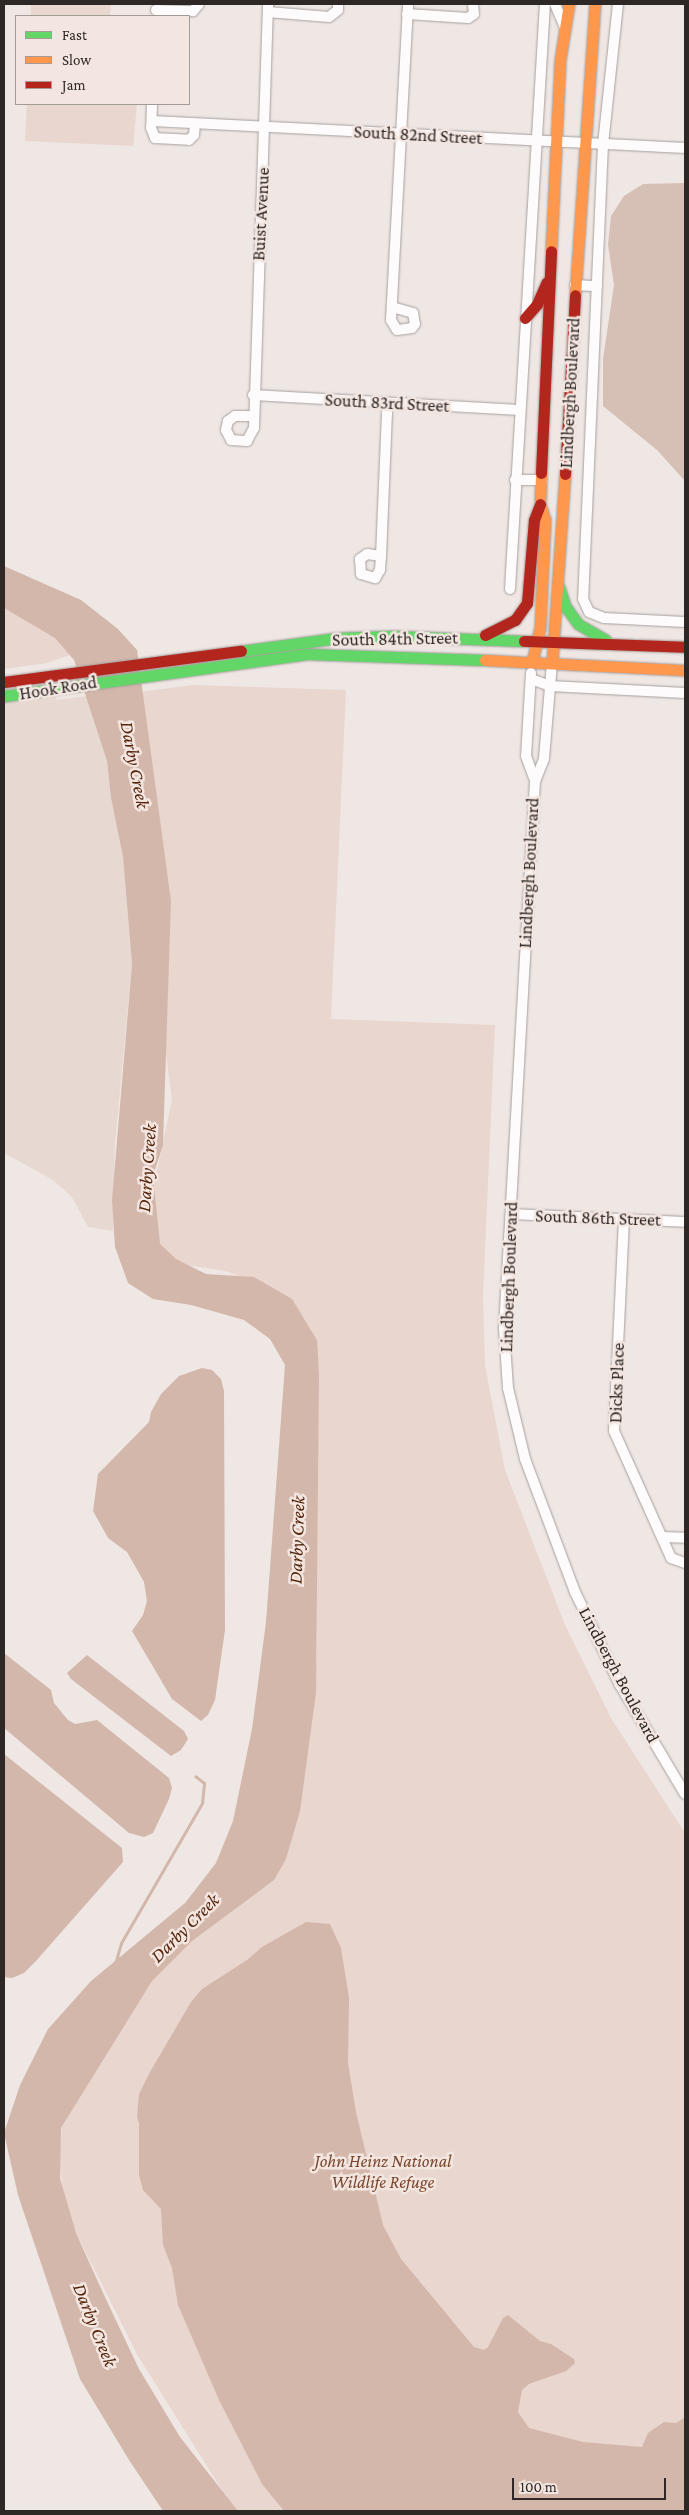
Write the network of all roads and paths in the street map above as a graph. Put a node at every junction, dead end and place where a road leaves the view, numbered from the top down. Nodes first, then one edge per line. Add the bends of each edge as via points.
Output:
1 (200, 4) edge
2 (338, 4) edge
3 (474, 4) edge
4 (545, 4) edge
5 (555, 4) edge
6 (569, 4) edge
7 (595, 4) edge
8 (618, 4) edge
9 (268, 8) edge
10 (407, 9) edge
11 (156, 10) edge
12 (565, 29) junction
13 (152, 105) edge
14 (152, 121) junction
15 (195, 124) junction
16 (265, 127) junction
17 (401, 134) junction
18 (534, 141) junction
19 (558, 142) junction
20 (582, 143) junction
21 (603, 144) junction
22 (685, 148) edge
23 (552, 262) junction
24 (575, 286) junction
25 (597, 286) junction
26 (392, 307) dead end
27 (525, 318) junction
28 (253, 396) junction
29 (387, 403) junction
30 (520, 410) junction
31 (253, 416) dead end
32 (515, 480) junction
33 (542, 480) junction
34 (540, 504) junction
35 (381, 556) dead end
36 (560, 587) junction
37 (510, 589) dead end
38 (685, 622) edge
39 (476, 638) junction
40 (537, 640) junction
41 (555, 640) junction
42 (613, 643) junction
43 (685, 646) edge
44 (532, 662) junction
45 (552, 663) junction
46 (167, 665) junction
47 (106, 668) joint
48 (685, 670) edge
49 (531, 679) junction
50 (111, 680) joint
51 (4, 682) edge
52 (550, 686) junction
53 (685, 693) edge
54 (4, 696) edge
55 (535, 781) junction
56 (511, 1214) junction
57 (624, 1219) junction
58 (685, 1222) edge
59 (662, 1537) junction
60 (685, 1538) edge
61 (685, 1563) edge
62 (685, 1794) edge

1 - 11 street via 192,11
2 - 9 street via 335,14 329,17
3 - 10 street via 474,14 468,18
4 - 18 street
5 - 12 street
6 - 12 main road, Lindbergh Boulevard
7 - 20 main road, Lindbergh Boulevard
8 - 21 street, Lindbergh Boulevard
9 - 16 street, Buist Avenue
10 - 17 street
12 - 19 main road, Lindbergh Boulevard via 560,60
13 - 14 street
14 - 15 street, South 82nd Street
14 - 15 street via 152,135 160,140 192,138
15 - 16 street, South 82nd Street
16 - 17 street, South 82nd Street
16 - 28 street, Buist Avenue
17 - 18 street, South 82nd Street
17 - 26 street
18 - 19 street, South 82nd Street
18 - 27 street
19 - 20 street, South 82nd Street
19 - 23 main road, Lindbergh Boulevard
20 - 21 street, South 82nd Street
20 - 24 main road, Lindbergh Boulevard
21 - 22 street, South 82nd Street
21 - 25 street, Lindbergh Boulevard
23 - 27 main road via 544,293
23 - 33 main road, Lindbergh Boulevard
24 - 25 street
24 - 36 main road, Lindbergh Boulevard
25 - 38 street, Lindbergh Boulevard via 583,586 586,607 595,616 604,618
27 - 30 street
28 - 29 street, South 83rd Street
28 - 31 street, Buist Avenue
29 - 30 street, South 83rd Street
29 - 35 street
30 - 32 street
32 - 33 street, Lindbergh Boulevard
32 - 37 street
33 - 34 main road, Lindbergh Boulevard
34 - 39 main road via 534,520 530,593 523,610 504,628
34 - 40 main road, Lindbergh Boulevard via 545,520
36 - 41 main road, Lindbergh Boulevard
36 - 42 main road via 565,606 578,624
39 - 40 main road, South 84th Street
39 - 46 main road, South 84th Street via 337,638
40 - 41 main road, South 84th Street
40 - 44 main road, Lindbergh Boulevard
41 - 42 main road, South 84th Street
41 - 45 main road, Lindbergh Boulevard
42 - 43 main road, South 84th Street
44 - 45 main road, South 84th Street
44 - 46 main road, South 84th Street via 340,653
44 - 49 street, Lindbergh Boulevard
45 - 48 main road, South 84th Street
45 - 52 street, Lindbergh Boulevard
46 - 47 main road, South 84th Street
46 - 50 main road, South 84th Street
47 - 51 main road, Hook Road
49 - 52 street
49 - 55 street, Lindbergh Boulevard via 526,756
50 - 54 main road, Hook Road
52 - 53 street
52 - 55 street, Lindbergh Boulevard via 544,759
55 - 56 street, Lindbergh Boulevard
56 - 57 street, South 86th Street
56 - 62 street, Lindbergh Boulevard via 504,1328 508,1388 525,1459 575,1592 620,1685
57 - 58 street, South 86th Street
57 - 59 street, Dicks Place via 614,1424 616,1438
59 - 60 street
59 - 61 street, Dicks Place via 674,1561

